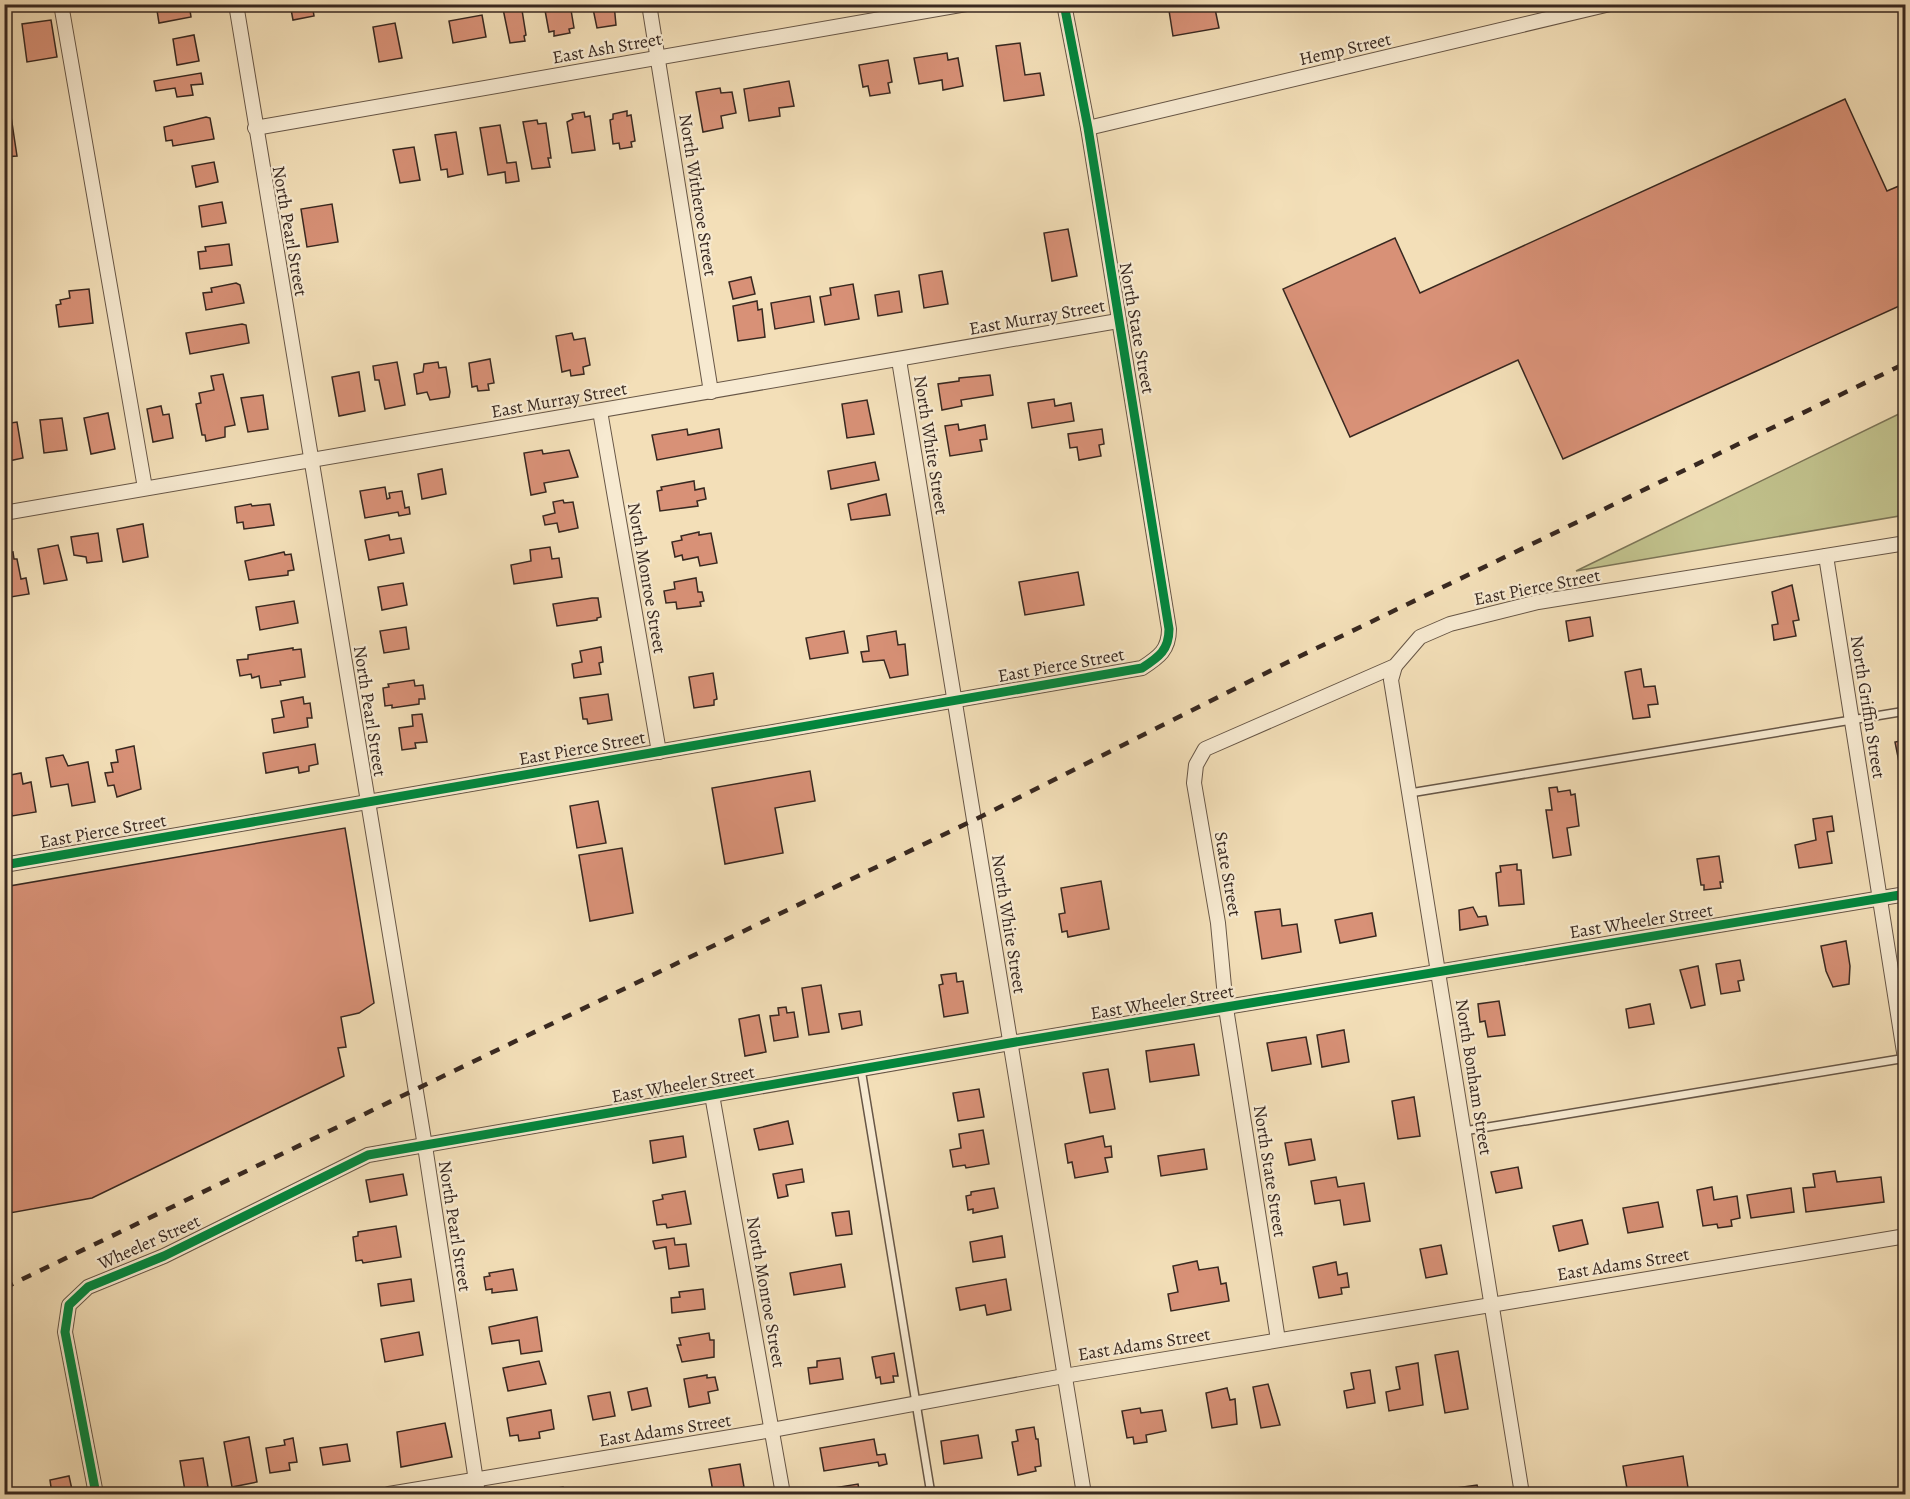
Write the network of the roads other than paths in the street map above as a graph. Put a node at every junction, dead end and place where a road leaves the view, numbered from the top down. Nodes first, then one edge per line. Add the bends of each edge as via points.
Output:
1 (61, 4) edge
2 (236, 4) edge
3 (649, 4) edge
4 (966, 4) edge
5 (1064, 4) edge
6 (1607, 5) edge
7 (657, 57) junction
8 (255, 128) junction
9 (1088, 128) junction
10 (1118, 321) junction
11 (898, 360) junction
12 (711, 392) junction
13 (600, 411) junction
14 (311, 460) junction
15 (145, 488) junction
16 (4, 513) edge
17 (1905, 543) edge
18 (1826, 556) junction
19 (1161, 656) joint
20 (1395, 666) junction
21 (954, 700) junction
22 (1905, 711) edge
23 (1852, 720) junction
24 (1205, 749) joint
25 (659, 752) junction
26 (1410, 793) junction
27 (366, 801) junction
28 (4, 865) edge
29 (1905, 894) edge
30 (1879, 899) junction
31 (1440, 971) junction
32 (1226, 1008) junction
33 (1010, 1043) junction
34 (1905, 1060) edge
35 (861, 1069) junction
36 (712, 1095) junction
37 (1464, 1131) junction
38 (425, 1146) junction
39 (1905, 1236) edge
40 (1491, 1305) junction
41 (1278, 1340) junction
42 (1064, 1376) junction
43 (916, 1403) junction
44 (772, 1430) junction
45 (476, 1480) junction
46 (96, 1494) edge
47 (389, 1494) edge
48 (478, 1494) edge
49 (783, 1494) edge
50 (930, 1494) edge
51 (1084, 1494) edge
52 (1522, 1494) edge

1 - 15 street
2 - 8 street, North Pearl Street
3 - 7 street, North Witheroe Street
4 - 7 street, East Ash Street
5 - 9 street, North State Street
6 - 9 street, Hemp Street
7 - 8 street, East Ash Street
7 - 12 street, North Witheroe Street
8 - 14 street, North Pearl Street
9 - 10 street, North State Street
10 - 11 street, East Murray Street
10 - 19 street, North State Street via 1169,629
11 - 12 street, East Murray Street
11 - 21 street, North White Street
12 - 13 street, East Murray Street
13 - 14 street, East Murray Street
13 - 25 street, North Monroe Street
14 - 15 street, East Murray Street
14 - 27 street, North Pearl Street
15 - 16 street, East Murray Street
17 - 18 street, East Pierce Street
18 - 20 street, East Pierce Street via 1494,612 1420,637
18 - 23 street, North Griffin Street
19 - 21 street, East Pierce Street via 1142,668
20 - 24 street, East Pierce Street
20 - 26 street, North Bonham Street via 1391,680
21 - 25 street, East Pierce Street
21 - 33 street, North White Street
22 - 23 lane
23 - 26 lane
23 - 30 street, North Griffin Street
24 - 32 street, State Street via 1196,765 1194,783 1222,952
25 - 27 street, East Pierce Street
26 - 31 street, North Bonham Street
27 - 28 street, East Pierce Street
27 - 38 street, North Pearl Street
29 - 30 street, East Wheeler Street
30 - 31 street, East Wheeler Street
30 - 34 street, North Griffin Street
31 - 32 street, East Wheeler Street
31 - 37 street, North Bonham Street
32 - 33 street, East Wheeler Street
32 - 41 street, North State Street
33 - 35 street, East Wheeler Street
33 - 42 street, North White Street
34 - 37 lane
35 - 36 street, East Wheeler Street
35 - 43 lane
36 - 38 street, East Wheeler Street
36 - 44 street, North Monroe Street
37 - 40 street, North Bonham Street
38 - 45 street, North Pearl Street
38 - 46 street, Wheeler Street via 349,1162 164,1256 88,1287 73,1299 66,1314 65,1332
39 - 40 street, East Adams Street
40 - 41 street, East Adams Street
40 - 52 street, North Bonham Street
41 - 42 street, East Adams Street
42 - 43 street, East Adams Street
42 - 51 street, North White Street
43 - 44 street, East Adams Street
43 - 50 lane
44 - 45 street, East Adams Street
44 - 49 street, North Monroe Street
45 - 47 street, East Adams Street
45 - 48 street, North Pearl Street

